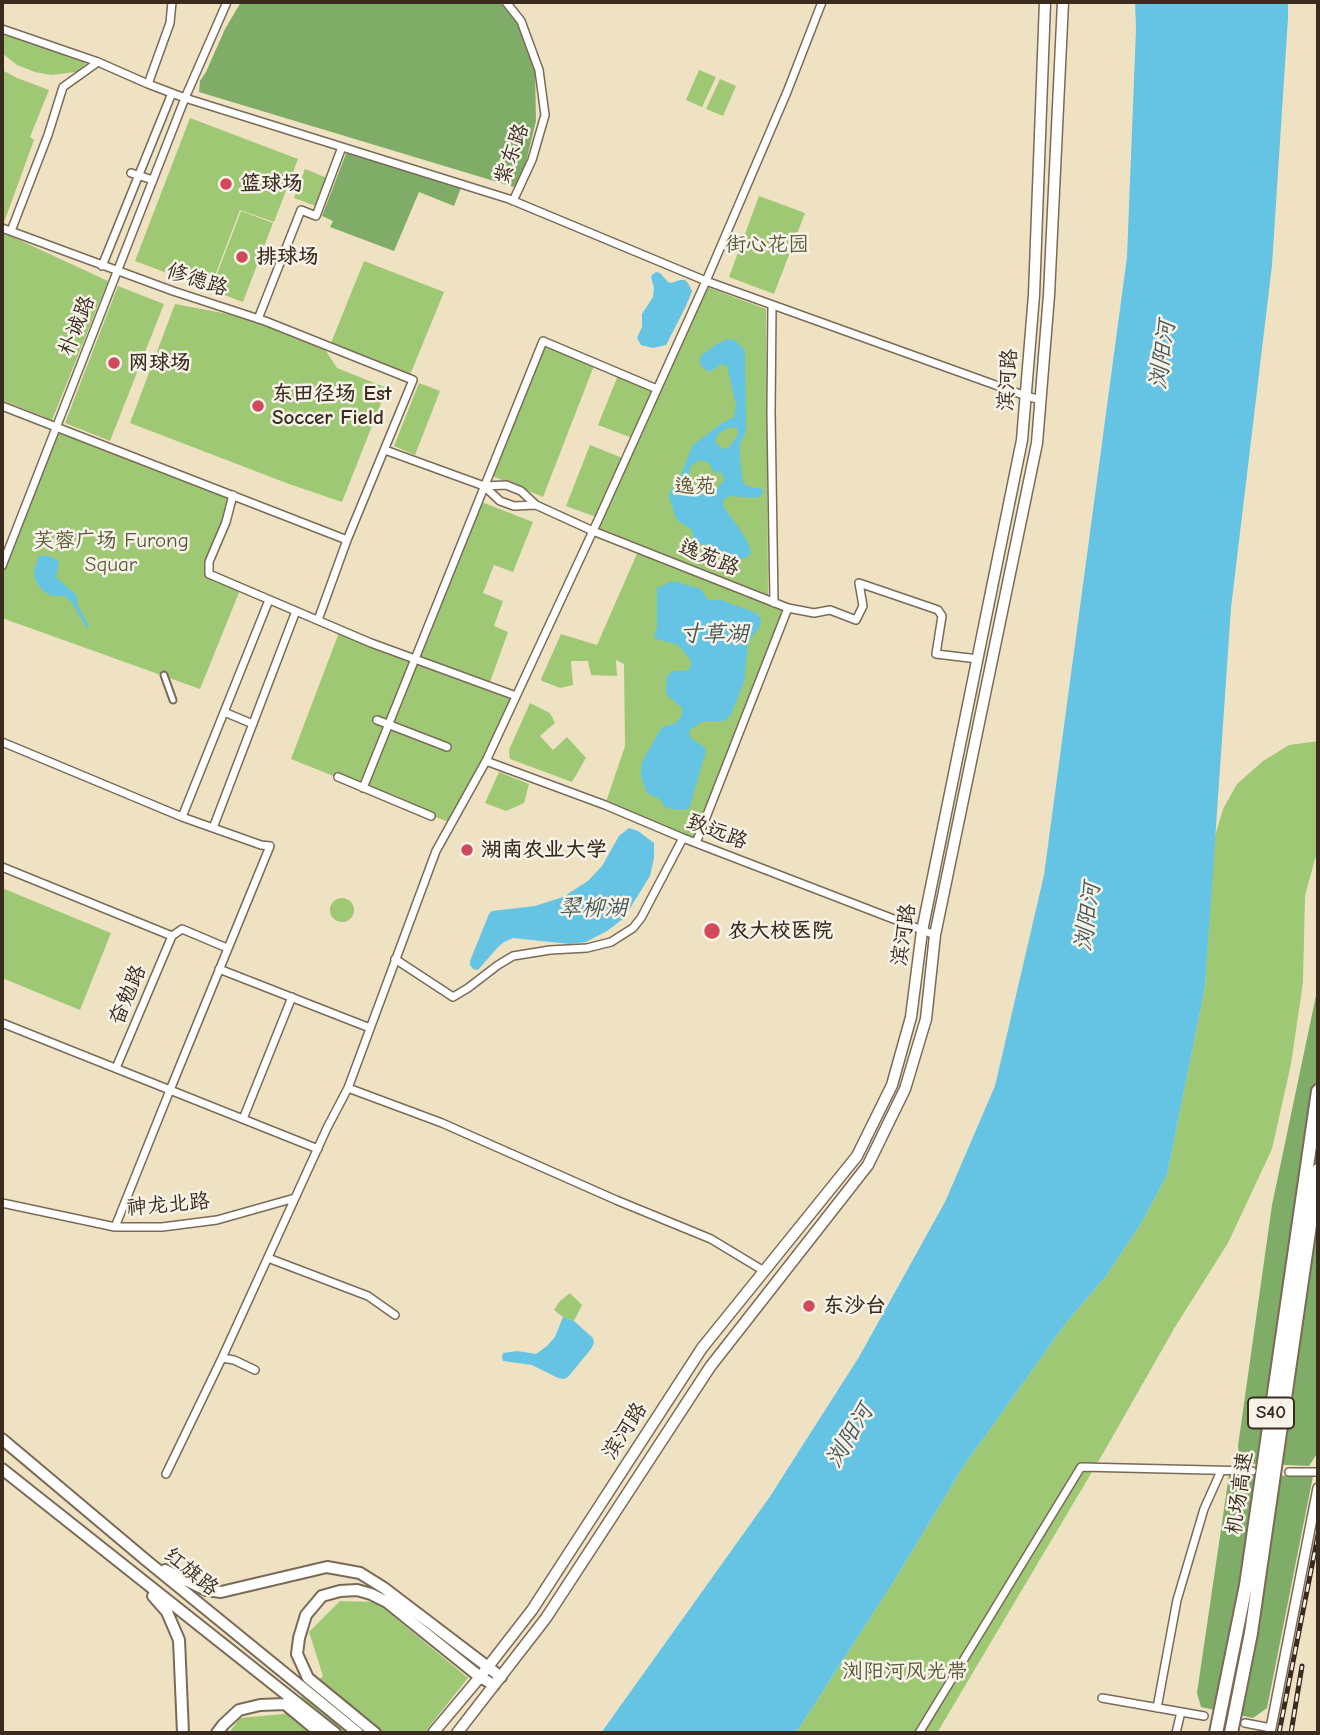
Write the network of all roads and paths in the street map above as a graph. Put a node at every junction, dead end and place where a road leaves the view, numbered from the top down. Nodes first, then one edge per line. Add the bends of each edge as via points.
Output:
1 (172, 2) edge
2 (227, 2) edge
3 (506, 2) edge
4 (822, 2) edge
5 (1045, 2) edge
6 (1063, 2) edge
7 (2, 29) edge
8 (98, 62) junction
9 (148, 84) junction
10 (172, 93) junction
11 (185, 98) junction
12 (342, 147) junction
13 (135, 174) junction
14 (153, 180) junction
15 (513, 201) junction
16 (2, 228) edge
17 (11, 232) junction
18 (102, 266) junction
19 (117, 272) junction
20 (706, 281) junction
21 (772, 305) junction
22 (262, 320) junction
23 (657, 389) junction
24 (1026, 396) junction
25 (1041, 400) junction
26 (2, 406) edge
27 (55, 426) junction
28 (384, 450) junction
29 (484, 486) junction
30 (233, 495) junction
31 (536, 505) junction
32 (593, 531) junction
33 (348, 540) junction
34 (2, 566) edge
35 (269, 600) junction
36 (774, 603) junction
37 (788, 608) junction
38 (296, 611) junction
39 (318, 620) junction
40 (414, 658) junction
41 (978, 659) junction
42 (164, 675) dead end
43 (516, 696) junction
44 (173, 700) dead end
45 (224, 712) junction
46 (377, 720) dead end
47 (253, 724) junction
48 (388, 724) junction
49 (2, 742) edge
50 (447, 747) dead end
51 (486, 761) junction
52 (338, 777) dead end
53 (363, 788) junction
54 (431, 816) dead end
55 (182, 817) junction
56 (213, 828) junction
57 (683, 838) junction
58 (696, 843) junction
59 (2, 867) edge
60 (922, 931) junction
61 (935, 935) junction
62 (172, 936) junction
63 (227, 948) junction
64 (395, 958) junction
65 (219, 969) junction
66 (292, 997) junction
67 (2, 1023) edge
68 (370, 1028) junction
69 (116, 1068) junction
70 (348, 1088) junction
71 (170, 1090) junction
72 (1318, 1091) edge
73 (243, 1119) junction
74 (318, 1149) junction
75 (1318, 1170) edge
76 (295, 1198) junction
77 (2, 1203) edge
78 (115, 1227) junction
79 (268, 1258) junction
80 (764, 1271) junction
81 (395, 1315) dead end
82 (222, 1358) junction
83 (255, 1370) dead end
84 (2, 1439) edge
85 (2, 1469) edge
86 (1221, 1471) junction
87 (1252, 1471) dead end
88 (1289, 1472) dead end
89 (1318, 1472) edge
90 (166, 1474) dead end
91 (1318, 1488) edge
92 (147, 1561) junction
93 (135, 1576) junction
94 (1236, 1636) junction
95 (488, 1667) junction
96 (480, 1677) junction
97 (497, 1681) junction
98 (1101, 1698) dead end
99 (1157, 1708) junction
100 (1181, 1712) junction
101 (1204, 1716) dead end
102 (1245, 1723) dead end
103 (1270, 1731) edge
104 (183, 1733) edge
105 (217, 1733) edge
106 (320, 1733) edge
107 (335, 1733) edge
108 (358, 1733) edge
109 (375, 1733) edge
110 (433, 1733) edge
111 (457, 1733) edge
112 (919, 1733) edge
113 (1176, 1733) edge
114 (1210, 1733) edge
115 (1216, 1733) edge
116 (1231, 1733) edge

1 - 9 street via 170,23
2 - 11 street
3 - 15 street, 紫东路 via 521,20 540,70 545,115 532,160
4 - 20 street
5 - 24 main road, 滨河路
6 - 25 main road, 滨河路
7 - 8 street
8 - 9 street
8 - 17 street via 63,87
9 - 10 street
10 - 11 street
10 - 13 street
11 - 12 street
11 - 14 street, 朴诚路
12 - 15 street
12 - 22 street via 316,216 301,211
13 - 14 street
13 - 18 street
14 - 19 street, 朴诚路
15 - 20 street
16 - 17 street, 修德路
17 - 18 street, 修德路
18 - 19 street, 修德路
19 - 22 street, 修德路
19 - 27 street, 朴诚路
20 - 21 street
20 - 23 street
21 - 24 street
21 - 36 street
22 - 28 street, 修德路 via 413,380
23 - 29 street via 543,341
23 - 32 street
24 - 25 street
24 - 41 main road, 滨河路 via 1022,440
25 - 61 main road, 滨河路 via 1037,443
26 - 27 street
27 - 30 street
27 - 34 street, 朴诚路
28 - 29 street, 逸苑路
28 - 33 street
29 - 31 street, 逸苑路 via 500,501
29 - 31 street via 506,485 522,491
29 - 40 street
30 - 33 street
30 - 35 street via 209,574
31 - 32 street, 逸苑路
32 - 36 street, 逸苑路
32 - 43 street
33 - 39 street
35 - 38 street
35 - 45 street
36 - 37 street, 逸苑路
37 - 41 street, 逸苑路 via 814,613 830,610 856,620 863,606 859,583 939,610 936,654
37 - 58 street
38 - 39 street
38 - 47 street
39 - 40 street
40 - 43 street
40 - 48 street
41 - 60 main road, 滨河路
42 - 44 street
43 - 51 street
45 - 47 street
45 - 55 street
46 - 48 street
47 - 56 street
48 - 50 street
48 - 53 street
49 - 55 street
51 - 57 street, 致远路
51 - 64 street via 436,851
52 - 53 street
53 - 54 street
55 - 56 street
56 - 63 street via 270,846
57 - 58 street, 致远路
57 - 64 street via 641,918 611,942 513,956 453,997
58 - 60 street, 致远路
59 - 62 street
60 - 61 street, 致远路
60 - 80 main road, 滨河路 via 911,1017 892,1085 857,1156
61 - 97 main road, 滨河路 via 926,1019 905,1089 868,1165 710,1367 546,1618
62 - 63 street via 182,929
62 - 69 street, 奋勉路
63 - 65 street
64 - 68 street
65 - 66 street
65 - 71 street
66 - 68 street
66 - 73 street
67 - 69 street
68 - 70 street
69 - 71 street
70 - 74 street
70 - 80 street via 442,1123 711,1239
71 - 73 street
71 - 78 street
72 - 94 highway, 机场高速 / S40
73 - 74 street
74 - 76 street
75 - 116 highway, 机场高速 / S40 via 1251,1633
76 - 78 street, 神龙北路 via 217,1220
76 - 79 street
77 - 78 street, 神龙北路
79 - 81 street via 368,1296
79 - 82 street
80 - 95 main road, 滨河路 via 702,1348 532,1610
82 - 83 street
82 - 90 street
84 - 92 main road, 红旗路
85 - 93 main road, 红旗路
86 - 87 street
86 - 99 street via 1204,1509 1177,1600
86 - 112 street via 1081,1466
88 - 89 street
91 - 103 street
92 - 95 main road via 206,1590 221,1592 327,1567 360,1573
92 - 108 main road, 红旗路
93 - 104 main road via 167,1612 179,1640
93 - 107 main road, 红旗路
94 - 114 highway via 1218,1689
94 - 115 highway, 机场高速 / S40
95 - 96 main road, 滨河路
95 - 97 main road
96 - 97 main road
96 - 109 main road via 387,1602 357,1590 322,1596 306,1615 297,1654 308,1678
96 - 110 main road, 滨河路
97 - 111 main road, 滨河路
98 - 99 street
99 - 100 street
100 - 101 street
100 - 113 street
102 - 103 street
105 - 106 main road via 239,1710 285,1704

